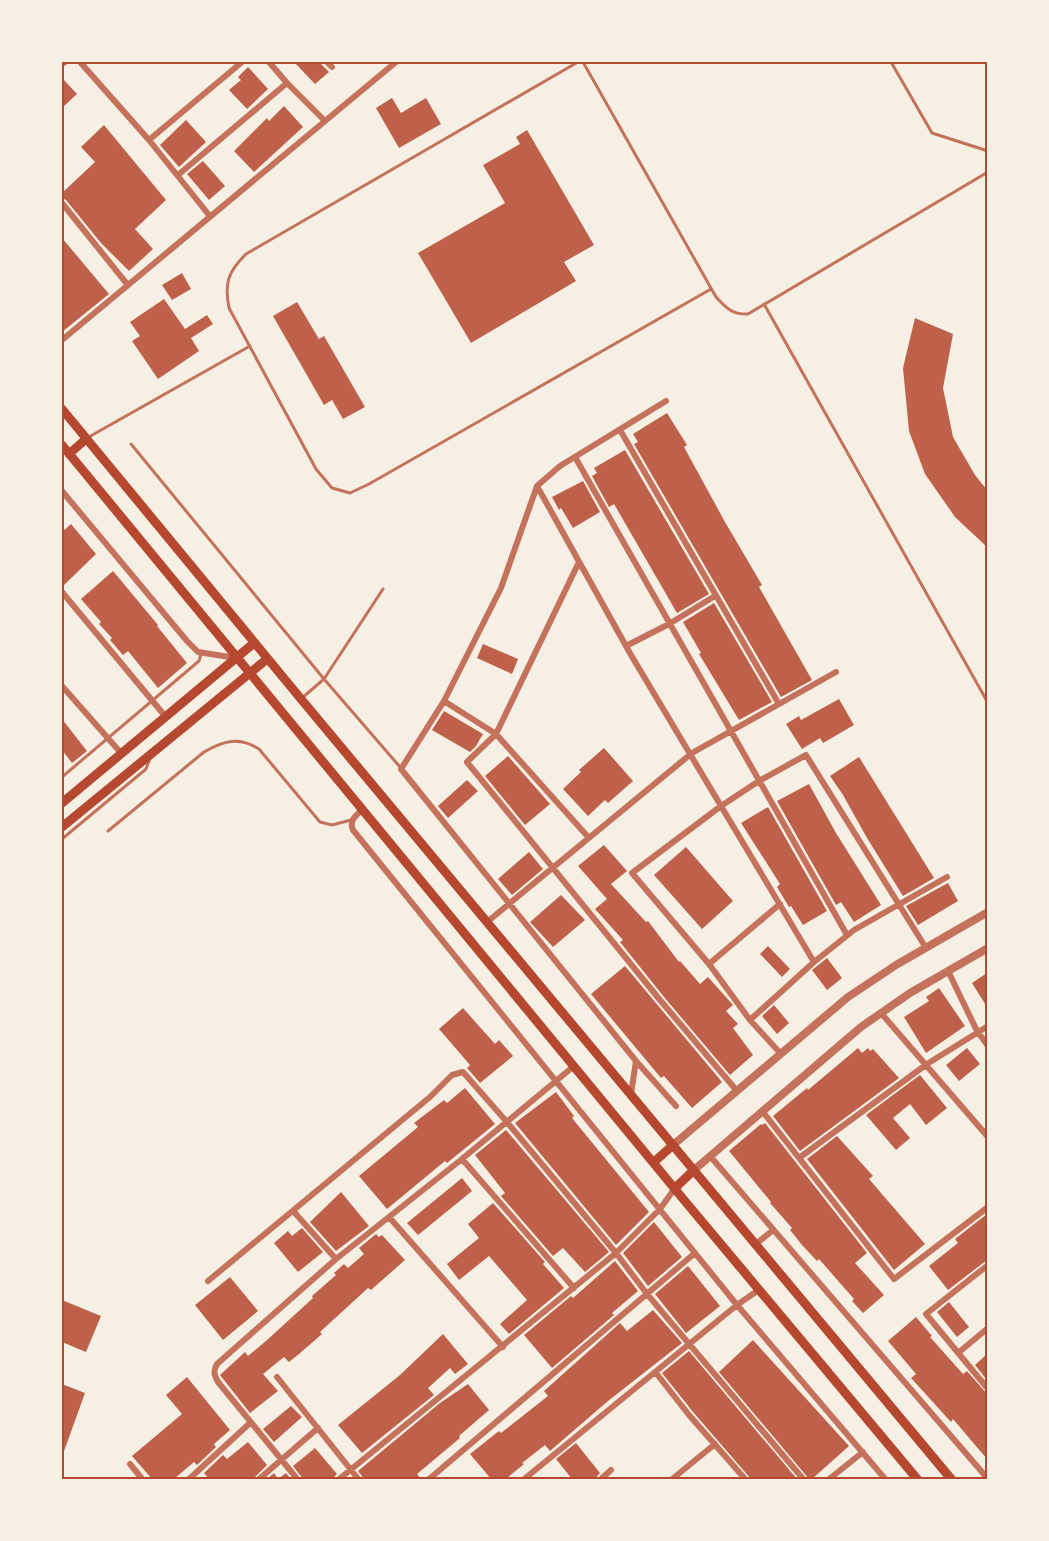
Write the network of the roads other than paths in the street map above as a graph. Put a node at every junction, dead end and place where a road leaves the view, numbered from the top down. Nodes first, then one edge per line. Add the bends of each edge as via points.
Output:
1 (80, 62) edge
2 (242, 62) edge
3 (268, 62) edge
4 (396, 62) edge
5 (578, 62) edge
6 (583, 62) edge
7 (891, 62) edge
8 (287, 83) junction
9 (325, 121) junction
10 (149, 140) junction
11 (987, 151) edge
12 (987, 172) edge
13 (178, 175) junction
14 (62, 203) edge
15 (209, 215) junction
16 (127, 284) junction
17 (711, 289) junction
18 (764, 304) junction
19 (62, 340) edge
20 (250, 346) junction
21 (666, 401) dead end
22 (62, 409) edge
23 (620, 430) junction
24 (86, 439) junction
25 (131, 444) dead end
26 (62, 445) edge
27 (69, 454) junction
28 (575, 457) junction
29 (537, 486) junction
30 (62, 491) edge
31 (579, 562) junction
32 (383, 589) dead end
33 (62, 592) edge
34 (715, 596) junction
35 (669, 624) junction
36 (254, 643) junction
37 (626, 646) junction
38 (202, 652) junction
39 (236, 658) junction
40 (267, 658) junction
41 (836, 672) dead end
42 (249, 673) junction
43 (324, 679) junction
44 (62, 688) edge
45 (301, 699) junction
46 (153, 701) junction
47 (444, 701) junction
48 (987, 703) edge
49 (779, 704) junction
50 (165, 716) junction
51 (730, 732) junction
52 (496, 734) junction
53 (108, 739) junction
54 (121, 753) junction
55 (150, 754) junction
56 (691, 754) junction
57 (401, 769) junction
58 (62, 777) edge
59 (759, 781) junction
60 (62, 803) edge
61 (722, 806) junction
62 (362, 810) junction
63 (353, 820) junction
64 (62, 826) edge
65 (108, 831) dead end
66 (589, 838) junction
67 (62, 839) edge
68 (553, 868) junction
69 (947, 877) dead end
70 (510, 904) junction
71 (780, 904) junction
72 (899, 905) junction
73 (987, 912) edge
74 (487, 922) junction
75 (847, 935) junction
76 (926, 948) junction
77 (987, 948) edge
78 (814, 962) junction
79 (709, 964) junction
80 (948, 971) junction
81 (881, 1013) junction
82 (750, 1020) junction
83 (987, 1026) edge
84 (977, 1031) junction
85 (987, 1047) edge
86 (781, 1054) junction
87 (636, 1061) junction
88 (927, 1064) junction
89 (574, 1066) junction
90 (555, 1081) junction
91 (737, 1091) junction
92 (631, 1094) junction
93 (676, 1106) dead end
94 (763, 1112) junction
95 (506, 1121) junction
96 (987, 1137) edge
97 (674, 1145) junction
98 (710, 1156) junction
99 (799, 1158) junction
100 (462, 1159) junction
101 (654, 1162) junction
102 (694, 1170) junction
103 (675, 1188) junction
104 (987, 1207) edge
105 (660, 1209) junction
106 (294, 1212) junction
107 (389, 1216) junction
108 (773, 1230) junction
109 (756, 1244) junction
110 (616, 1253) junction
111 (695, 1253) junction
112 (336, 1259) junction
113 (987, 1264) edge
114 (208, 1281) dead end
115 (574, 1288) junction
116 (760, 1289) junction
117 (647, 1294) junction
118 (737, 1305) junction
119 (987, 1328) edge
120 (690, 1345) junction
121 (503, 1347) junction
122 (958, 1353) junction
123 (656, 1373) junction
124 (277, 1377) dead end
125 (987, 1389) edge
126 (250, 1424) junction
127 (318, 1428) junction
128 (715, 1444) junction
129 (863, 1452) junction
130 (282, 1459) junction
131 (130, 1464) dead end
132 (351, 1470) junction
133 (611, 1470) dead end
134 (143, 1479) edge
135 (188, 1479) edge
136 (258, 1479) edge
137 (298, 1479) edge
138 (338, 1479) edge
139 (359, 1479) edge
140 (428, 1479) edge
141 (526, 1479) edge
142 (600, 1479) edge
143 (671, 1479) edge
144 (746, 1479) edge
145 (804, 1479) edge
146 (828, 1479) edge
147 (886, 1479) edge
148 (918, 1479) edge
149 (952, 1479) edge
150 (987, 1479) edge

1 - 10 street
2 - 10 street
3 - 8 street
4 - 9 street
5 - 20 lane via 246,254 235,265 225,289 229,308
6 - 17 lane
7 - 11 lane via 932,133
8 - 9 street
8 - 13 street
9 - 15 street
10 - 13 street
12 - 18 lane
13 - 15 street
14 - 16 street
15 - 16 street
16 - 19 street
17 - 18 lane via 724,306 739,315
17 - 20 lane via 350,493 332,488 316,469
18 - 48 lane
20 - 24 lane
21 - 23 street
22 - 24 main road
23 - 28 street
23 - 34 street
24 - 27 main road
24 - 36 main road
25 - 43 lane
26 - 27 main road
27 - 39 main road
28 - 29 street
28 - 35 street
29 - 31 street
29 - 47 street via 501,588
30 - 38 street via 187,641
31 - 37 street
31 - 52 street
32 - 43 lane
33 - 46 street
34 - 35 street
34 - 49 street
35 - 37 street
35 - 51 street
36 - 39 main road
36 - 40 main road
37 - 56 street
38 - 39 street
38 - 46 lane via 199,661
39 - 42 main road
39 - 50 main road
40 - 42 main road
40 - 45 main road
41 - 49 street
42 - 55 main road
42 - 62 main road
43 - 45 lane
43 - 57 lane
44 - 53 street
45 - 74 main road
46 - 50 street
46 - 53 lane
47 - 52 street
47 - 57 street
49 - 51 street
50 - 54 main road
51 - 56 street
51 - 59 street
52 - 66 street
52 - 68 street via 467,762
53 - 54 street
53 - 58 lane
54 - 60 main road
55 - 64 main road
55 - 67 lane via 146,769
56 - 61 street
56 - 66 street
57 - 70 street
59 - 61 street
59 - 72 street via 806,755
59 - 75 street
61 - 71 street
61 - 79 street via 632,873
62 - 63 street
62 - 89 main road
63 - 65 lane via 332,825 320,822 259,749 237,740 204,752
63 - 90 street via 353,830
66 - 68 street
68 - 70 street
68 - 91 street
69 - 72 street
70 - 74 street
70 - 87 street
71 - 78 street
71 - 79 street
72 - 75 street
72 - 76 street
73 - 76 street
74 - 92 main road
75 - 78 street
76 - 86 street via 848,997
77 - 80 street
78 - 82 street
79 - 82 street
80 - 81 street
80 - 84 street
81 - 88 street
81 - 94 street
82 - 86 street
83 - 84 street
84 - 85 street
84 - 88 street
86 - 91 street
87 - 92 street
87 - 93 street
88 - 96 street
88 - 99 street
89 - 90 street
89 - 101 main road
90 - 95 street
90 - 105 street
91 - 97 street
92 - 97 main road
94 - 98 street
94 - 99 street
95 - 100 street
95 - 106 street via 468,1076 458,1072
95 - 110 street
97 - 101 main road
97 - 102 main road
98 - 102 street
98 - 108 street
99 - 104 street via 894,1279
100 - 107 street
100 - 115 street
101 - 103 main road
102 - 103 main road
102 - 109 main road
103 - 105 street
103 - 116 main road
105 - 110 street
105 - 111 street
106 - 112 street
106 - 114 street
107 - 112 street
107 - 121 street
108 - 109 street
108 - 150 street
109 - 149 main road
110 - 115 street
110 - 117 street
111 - 117 street
111 - 118 street
112 - 126 street via 214,1369 214,1376
113 - 122 street via 926,1314
115 - 121 street
116 - 118 street
116 - 148 main road
117 - 120 street
117 - 140 street
118 - 120 street
118 - 129 street
119 - 122 street
120 - 123 street
120 - 145 street
121 - 132 street
122 - 125 street
123 - 128 street
123 - 141 street
124 - 127 street
126 - 130 street
126 - 135 street
127 - 130 street
127 - 132 street
128 - 143 street
128 - 144 street
129 - 146 street
129 - 147 street
130 - 136 street
130 - 137 street
131 - 134 street
132 - 138 street
132 - 139 street
133 - 142 street

